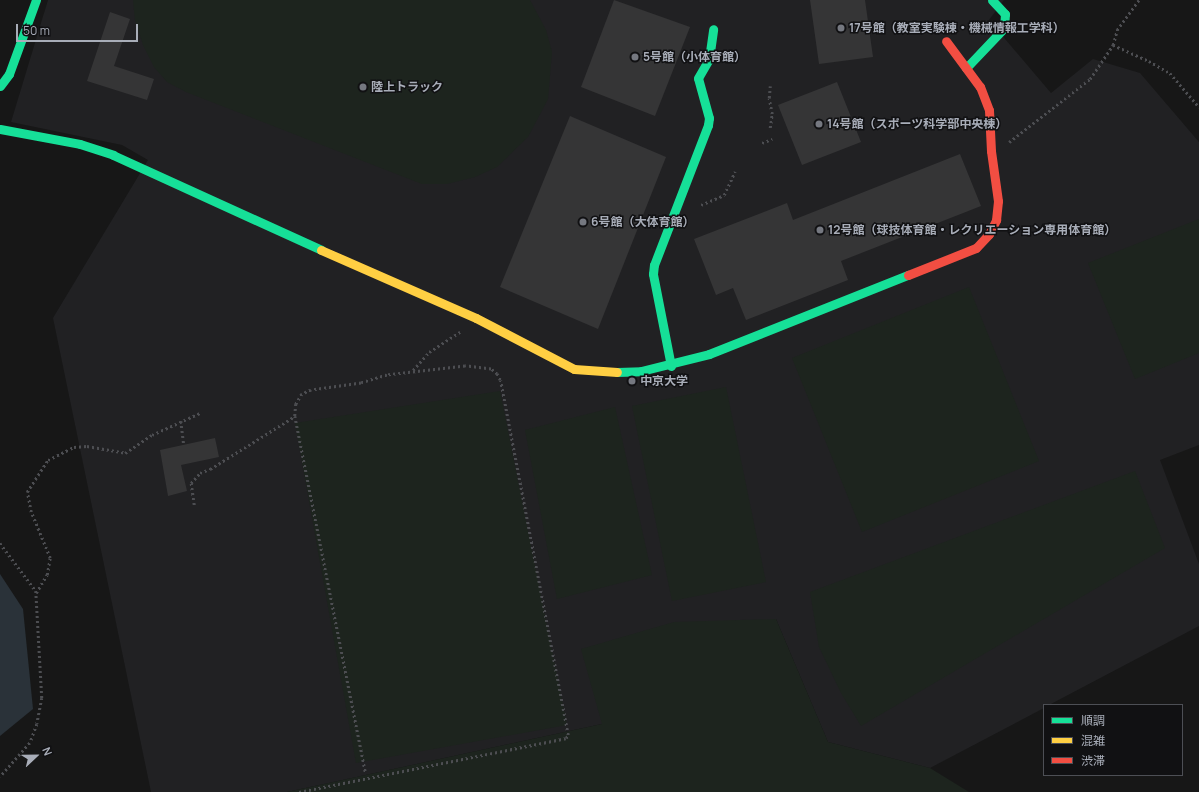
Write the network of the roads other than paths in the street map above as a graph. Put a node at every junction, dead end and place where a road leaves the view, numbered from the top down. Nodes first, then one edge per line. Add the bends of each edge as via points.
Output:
1 (36, 0) edge
2 (992, 0) edge
3 (713, 28) dead end
4 (946, 41) dead end
5 (966, 68) junction
6 (0, 86) edge
7 (0, 129) edge
8 (671, 366) junction

1 - 6 street via 14,62
2 - 5 street via 1005,14 1004,28
3 - 8 street via 709,59 698,78 698,88 709,118 708,125 654,265 653,274
4 - 5 street
5 - 8 street via 980,87 989,110 991,151 998,201 996,220 989,234 976,248 717,351
7 - 8 street via 80,144 113,155 183,190 476,318 574,369 604,373

